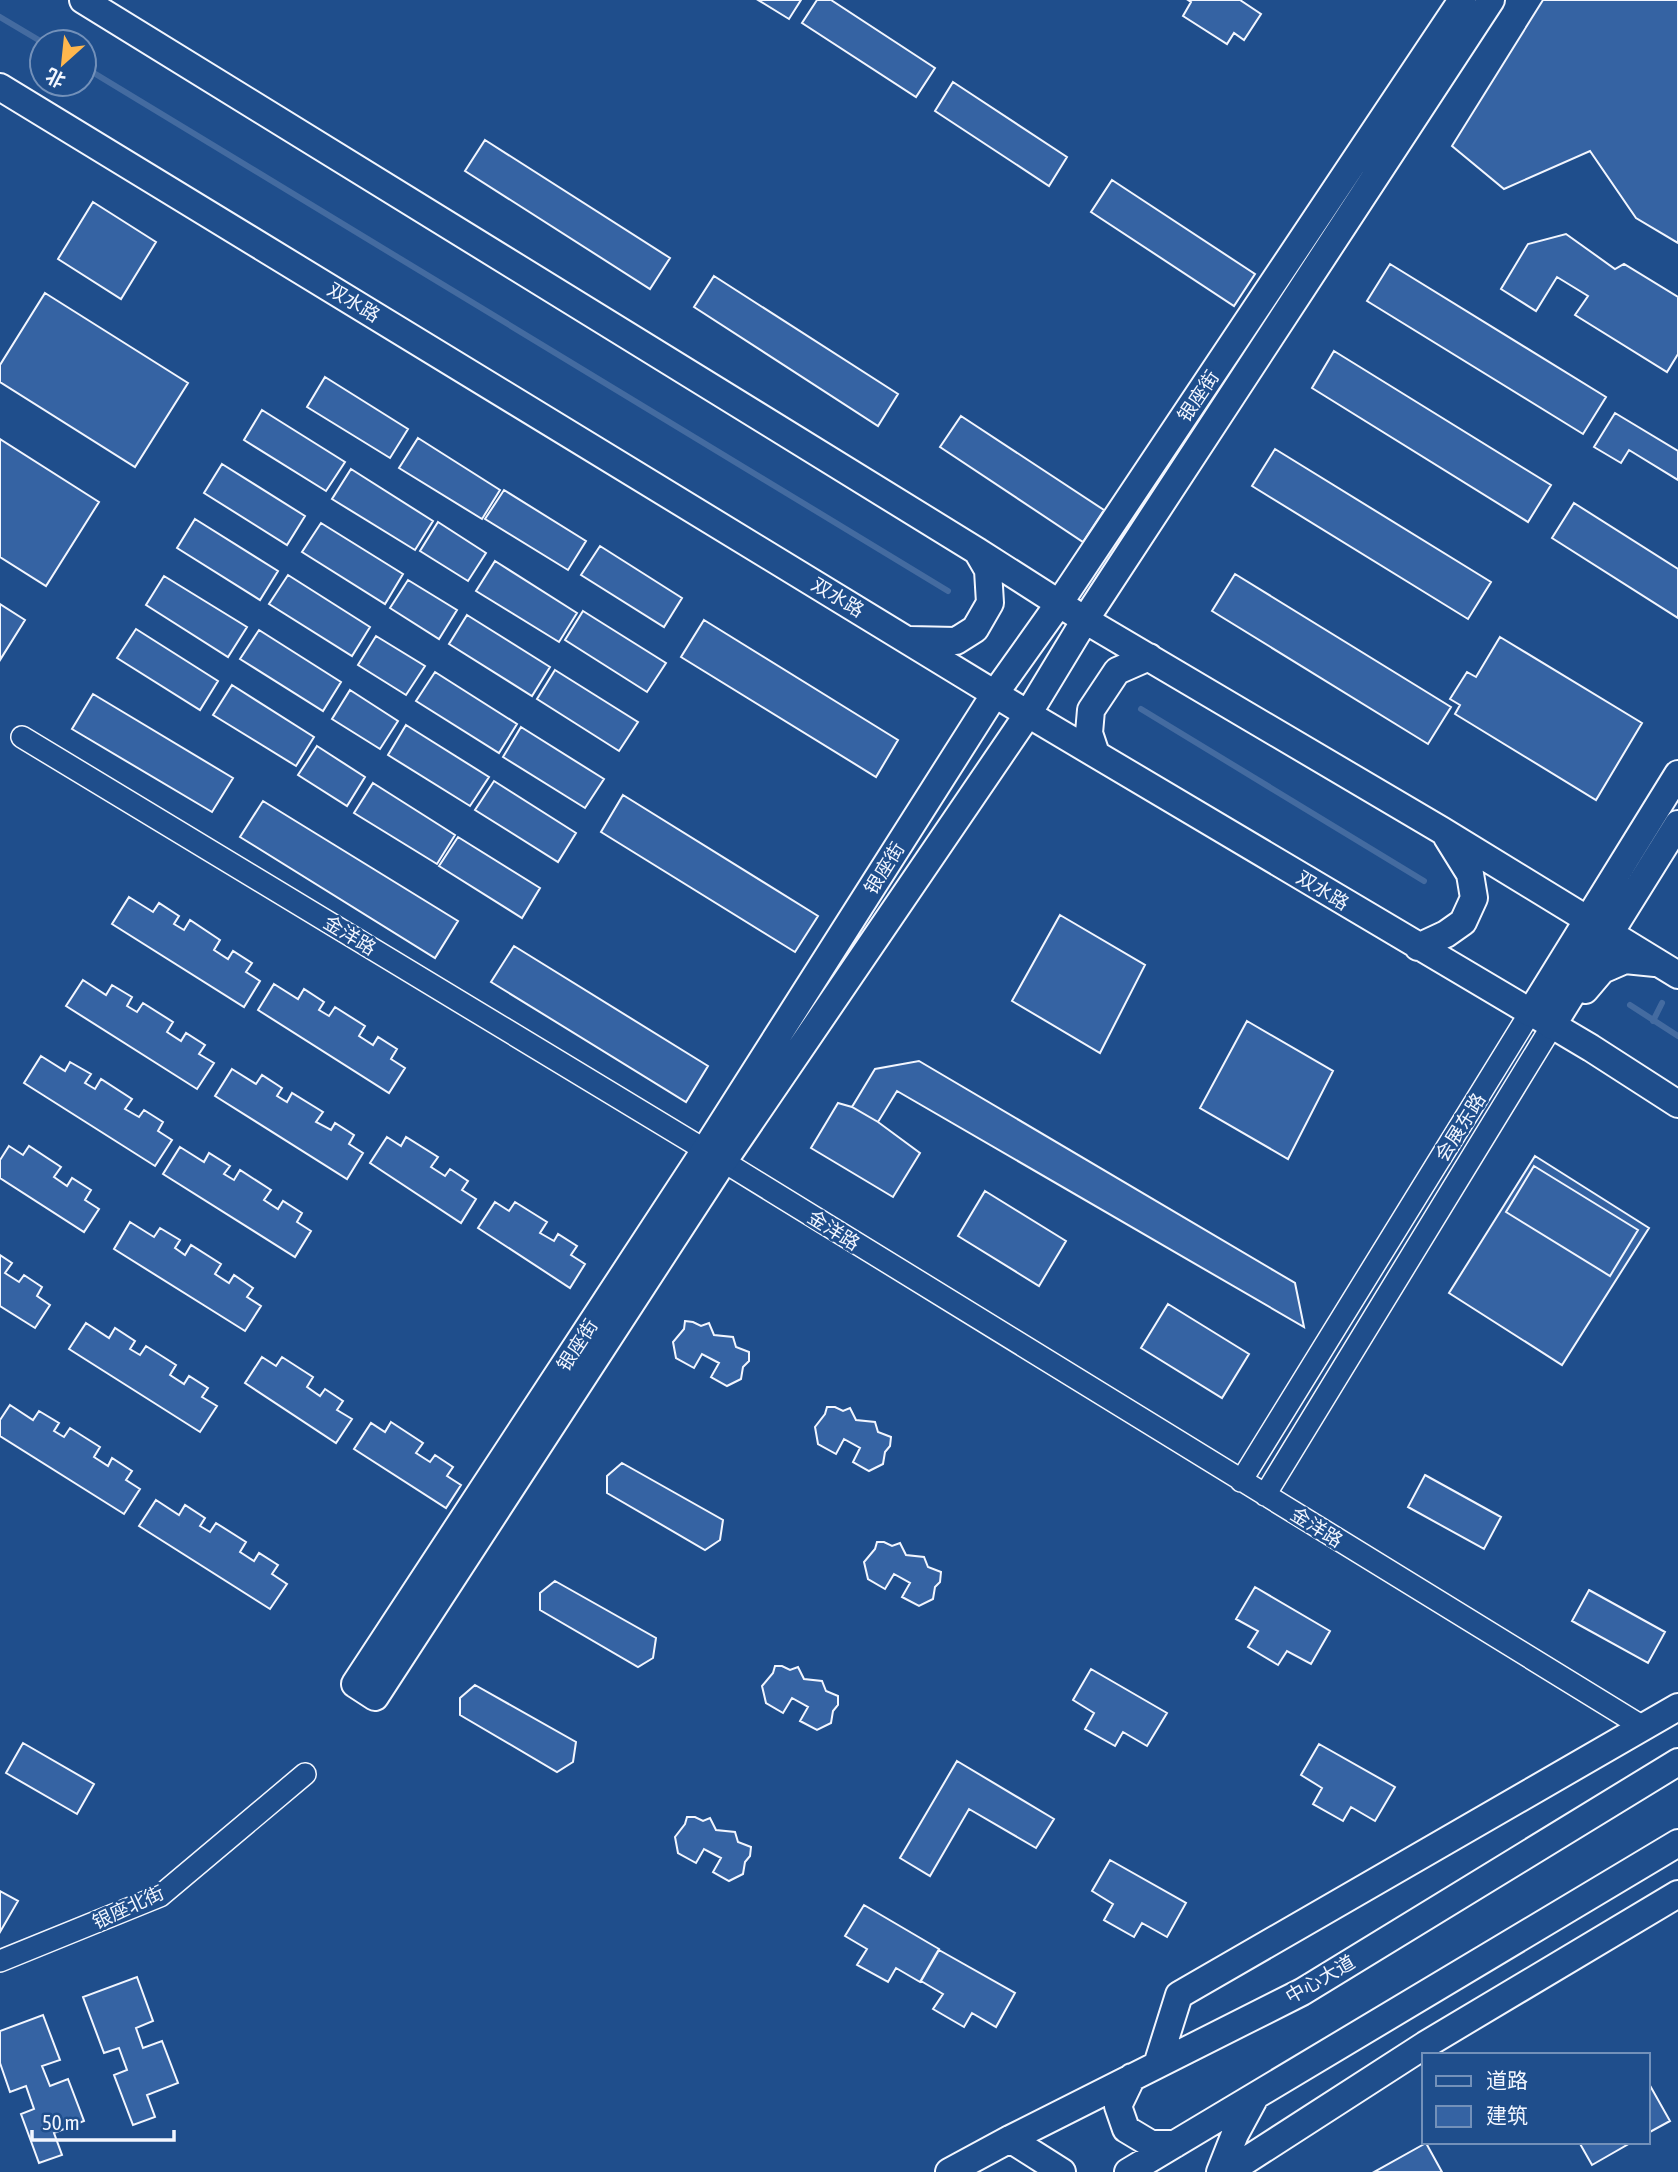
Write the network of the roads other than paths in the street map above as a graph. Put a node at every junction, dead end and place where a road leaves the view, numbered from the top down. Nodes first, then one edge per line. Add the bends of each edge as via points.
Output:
1 (83, 0) edge
2 (1462, 0) edge
3 (1491, 0) edge
4 (0, 87) edge
5 (977, 551) junction
6 (1060, 602) junction
7 (1085, 620) junction
8 (908, 639) junction
9 (1149, 657) junction
10 (996, 692) junction
11 (1028, 714) junction
12 (22, 737) dead end
13 (1096, 754) junction
14 (1678, 774) edge
15 (1678, 824) edge
16 (1441, 830) junction
17 (1598, 927) junction
18 (1418, 947) junction
19 (1669, 970) edge
20 (1541, 1019) junction
21 (1591, 1048) junction
22 (1678, 1104) edge
23 (714, 1156) junction
24 (1241, 1480) junction
25 (1265, 1495) junction
26 (1678, 1707) edge
27 (1643, 1727) junction
28 (1678, 1762) edge
29 (305, 1774) dead end
30 (1678, 1843) edge
31 (1678, 1894) edge
32 (0, 1961) edge
33 (1157, 2065) junction
34 (1132, 2077) junction
35 (1256, 2095) junction
36 (1010, 2139) junction
37 (1175, 2144) junction
38 (965, 2169) edge
39 (1062, 2172) edge
40 (1128, 2172) edge
41 (1220, 2172) edge
42 (1228, 2172) edge

1 - 5 main road
2 - 6 main road, 银座街
3 - 7 main road, 银座街
4 - 8 main road, 双水路
5 - 6 main road
5 - 8 main road via 988,569 990,603 975,629 956,641
6 - 7 main road
6 - 10 main road, 银座街
7 - 9 main road
7 - 11 main road, 银座街
8 - 10 main road, 双水路
9 - 13 main road via 1117,671 1091,710 1089,733
9 - 16 main road
10 - 11 main road, 双水路
10 - 23 main road, 银座街
11 - 13 main road, 双水路
11 - 23 main road, 银座街
12 - 23 street, 金洋路
13 - 18 main road, 双水路
14 - 17 main road, 会展东路
15 - 17 main road, 会展东路
16 - 17 main road
16 - 18 main road via 1470,874 1474,898 1463,922
17 - 19 main road
17 - 20 main road, 会展东路
18 - 20 main road, 双水路
19 - 21 main road via 1625,960 1602,970 1579,997 1576,1022
20 - 21 main road, 双水路
20 - 24 street, 会展东路
20 - 25 street, 会展东路
21 - 22 main road, 双水路
23 - 23 main road, 银座街 via 355,1684 375,1697
23 - 24 street, 金洋路
24 - 25 street, 金洋路
25 - 27 street, 金洋路
26 - 27 main road
27 - 33 main road via 1180,1995
28 - 33 main road, 中心大道 via 1302,1992
29 - 32 street, 银座北街 via 160,1896
30 - 35 main road
31 - 42 main road via 1424,2045
33 - 34 main road, 中心大道
34 - 36 main road, 中心大道
34 - 37 main road via 1118,2106 1126,2129 1151,2144
35 - 37 main road
35 - 41 main road
36 - 38 main road, 中心大道
36 - 39 main road
37 - 40 main road

